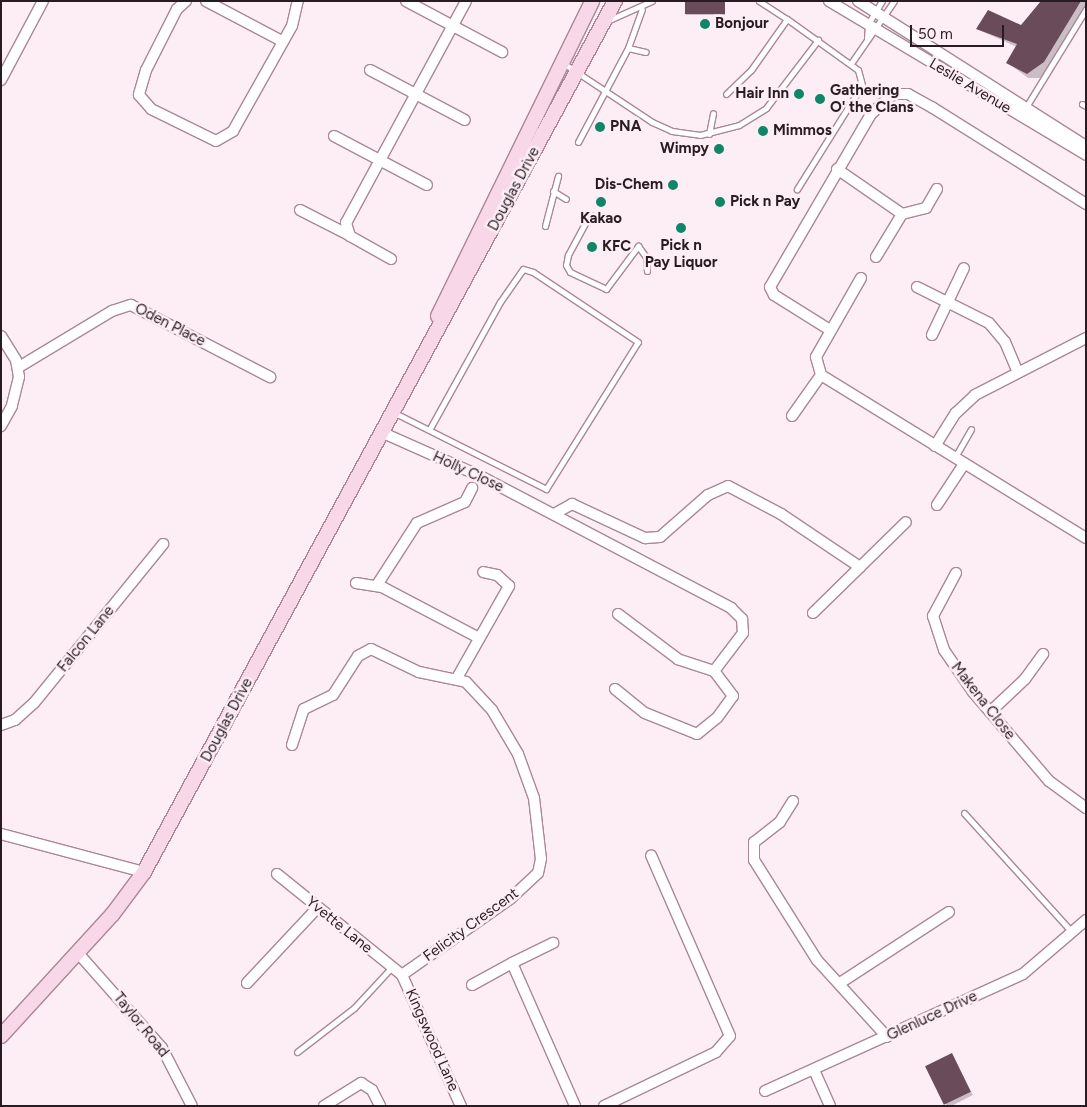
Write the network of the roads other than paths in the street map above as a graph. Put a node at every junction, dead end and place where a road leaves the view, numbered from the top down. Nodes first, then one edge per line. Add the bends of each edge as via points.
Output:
1 (43, 1) edge
2 (186, 1) edge
3 (206, 1) edge
4 (298, 1) edge
5 (406, 1) edge
6 (466, 1) edge
7 (592, 1) edge
8 (615, 1) edge
9 (652, 1) edge
10 (760, 1) edge
11 (829, 1) edge
12 (858, 1) edge
13 (882, 1) edge
14 (894, 1) edge
15 (642, 9) junction
16 (1086, 9) edge
17 (880, 15) junction
18 (787, 19) junction
19 (604, 22) junction
20 (453, 27) junction
21 (872, 27) junction
22 (866, 39) junction
23 (818, 40) junction
24 (282, 41) junction
25 (628, 48) junction
26 (502, 52) dead end
27 (646, 52) dead end
28 (561, 61) junction
29 (852, 62) junction
30 (370, 70) dead end
31 (577, 71) junction
32 (1, 80) edge
33 (607, 90) junction
34 (726, 94) dead end
35 (416, 95) junction
36 (1026, 108) junction
37 (713, 113) dead end
38 (465, 120) dead end
39 (709, 134) junction
40 (334, 136) dead end
41 (578, 142) dead end
42 (1086, 146) edge
43 (1086, 155) edge
44 (381, 160) junction
45 (837, 169) junction
46 (558, 176) dead end
47 (427, 185) dead end
48 (797, 189) dead end
49 (937, 190) dead end
50 (553, 191) junction
51 (566, 199) dead end
52 (1086, 204) edge
53 (300, 210) dead end
54 (590, 214) dead end
55 (902, 214) junction
56 (546, 226) dead end
57 (347, 234) junction
58 (391, 258) dead end
59 (876, 258) dead end
60 (964, 268) dead end
61 (647, 271) dead end
62 (861, 278) dead end
63 (917, 287) dead end
64 (948, 300) junction
65 (830, 330) junction
66 (932, 335) dead end
67 (1, 336) edge
68 (1086, 338) edge
69 (19, 367) junction
70 (1017, 370) junction
71 (821, 375) junction
72 (411, 376) junction
73 (270, 377) dead end
74 (392, 412) junction
75 (792, 416) dead end
76 (1, 426) edge
77 (971, 428) dead end
78 (429, 430) junction
79 (381, 432) junction
80 (935, 446) junction
81 (954, 458) junction
82 (964, 464) junction
83 (472, 488) dead end
84 (937, 505) dead end
85 (554, 514) junction
86 (906, 522) dead end
87 (1086, 538) edge
88 (163, 544) dead end
89 (860, 567) junction
90 (483, 572) dead end
91 (956, 573) dead end
92 (356, 583) dead end
93 (377, 585) junction
94 (813, 613) dead end
95 (618, 614) dead end
96 (480, 638) junction
97 (1043, 654) dead end
98 (714, 671) junction
99 (457, 678) junction
100 (616, 689) dead end
101 (990, 712) junction
102 (1, 725) edge
103 (292, 745) dead end
104 (793, 801) dead end
105 (1086, 808) edge
106 (964, 813) dead end
107 (1, 834) edge
108 (651, 855) dead end
109 (144, 872) junction
110 (277, 874) dead end
111 (318, 907) junction
112 (949, 912) dead end
113 (1086, 920) edge
114 (1072, 933) junction
115 (553, 943) dead end
116 (78, 953) junction
117 (512, 963) junction
118 (392, 967) junction
119 (402, 975) junction
120 (248, 983) dead end
121 (840, 983) junction
122 (472, 986) dead end
123 (1, 1036) edge
124 (887, 1037) junction
125 (297, 1052) dead end
126 (814, 1070) junction
127 (765, 1091) dead end
128 (618, 1103) edge
129 (192, 1106) edge
130 (324, 1106) edge
131 (380, 1106) edge
132 (461, 1106) edge
133 (575, 1106) edge
134 (604, 1106) edge
135 (830, 1106) edge

1 - 32 street
2 - 24 street via 177,9 155,52 139,95 151,109 206,138 221,140 233,130
3 - 24 street
4 - 24 street via 294,22
5 - 20 street
6 - 20 street
7 - 28 street, Douglas Drive
8 - 19 street, Douglas Drive
9 - 15 lane
10 - 18 lane
11 - 21 street, Leslie Avenue
12 - 17 street, Leslie Avenue
13 - 17 lane
14 - 17 lane
15 - 19 lane
15 - 25 lane
16 - 36 lane
17 - 21 lane
17 - 21 lane
17 - 36 street, Leslie Avenue
18 - 23 lane
18 - 34 lane via 751,70
19 - 31 street, Douglas Drive
20 - 26 street
20 - 35 street
21 - 22 lane
21 - 22 lane
21 - 43 street, Leslie Avenue
22 - 29 lane
23 - 29 lane
23 - 39 lane via 766,108 739,125
25 - 27 lane
25 - 33 lane
28 - 31 lane
28 - 72 street, Douglas Drive
29 - 48 lane via 862,77 862,85
30 - 35 street
31 - 33 lane
31 - 72 street, Douglas Drive
33 - 39 lane via 672,131
33 - 41 lane
35 - 38 street
35 - 44 street
36 - 42 street, Leslie Avenue
37 - 39 lane
40 - 44 street
44 - 47 street
44 - 57 street via 346,223
45 - 52 street via 876,108 893,94 903,92
45 - 55 street
45 - 65 street via 770,290
46 - 50 lane
49 - 55 street via 926,208
50 - 51 lane
50 - 56 lane
53 - 57 street
54 - 61 lane via 566,260 574,275 606,289 638,246 646,257
55 - 59 street
57 - 58 street
60 - 64 street
62 - 65 street
63 - 64 street
64 - 66 street
64 - 70 street via 995,329
65 - 71 street via 816,357
67 - 69 street
68 - 70 street
69 - 73 street, Oden Place via 112,311 131,305
69 - 76 street via 16,396
70 - 80 street via 964,404
71 - 75 street
71 - 80 street
72 - 74 street, Douglas Drive
74 - 78 lane
74 - 79 street, Douglas Drive
77 - 81 lane
78 - 78 lane via 546,489 638,342 533,272 523,270 500,302
79 - 85 street, Holly Close
79 - 109 street, Douglas Drive
80 - 81 street
81 - 82 street
82 - 84 street
82 - 87 street
83 - 93 street via 465,502 416,523
85 - 89 street via 568,505 578,506 645,538 660,537 708,495 728,486 782,514
85 - 98 street, Holly Close via 740,615 743,633
86 - 89 street
88 - 102 street, Falcon Lane via 34,703 15,720
89 - 94 street
90 - 96 street via 497,575 510,586
91 - 101 street, Makena Close via 934,610 934,626 949,658
92 - 93 street
93 - 96 street
95 - 98 street via 678,659
96 - 99 street
97 - 101 street via 1026,679
98 - 100 street via 733,696 717,718 697,734 645,713
99 - 103 street via 419,672 365,650 333,695 304,709
99 - 119 street, Felicity Crescent via 487,704 525,769 534,798 541,859 538,873
101 - 105 street, Makena Close via 1057,789
104 - 121 street via 780,822 754,842 754,860 817,960
106 - 114 lane
107 - 109 street
108 - 128 street via 730,1036 716,1052
109 - 116 street, Douglas Drive
110 - 111 street, Yvette Lane
111 - 118 street, Yvette Lane
111 - 120 street
112 - 121 street
113 - 114 street, Glenluce Drive
114 - 124 street, Glenluce Drive via 1024,974
115 - 117 street
116 - 123 street, Douglas Drive
116 - 129 street, Taylor Road via 162,1048
117 - 122 street
117 - 133 street
118 - 119 street, Yvette Lane
118 - 125 lane via 354,1008
119 - 132 street, Kingswood Lane
121 - 124 street
124 - 126 street, Glenluce Drive
126 - 127 street, Glenluce Drive
126 - 135 street
128 - 134 street
130 - 131 street via 361,1083 372,1090

